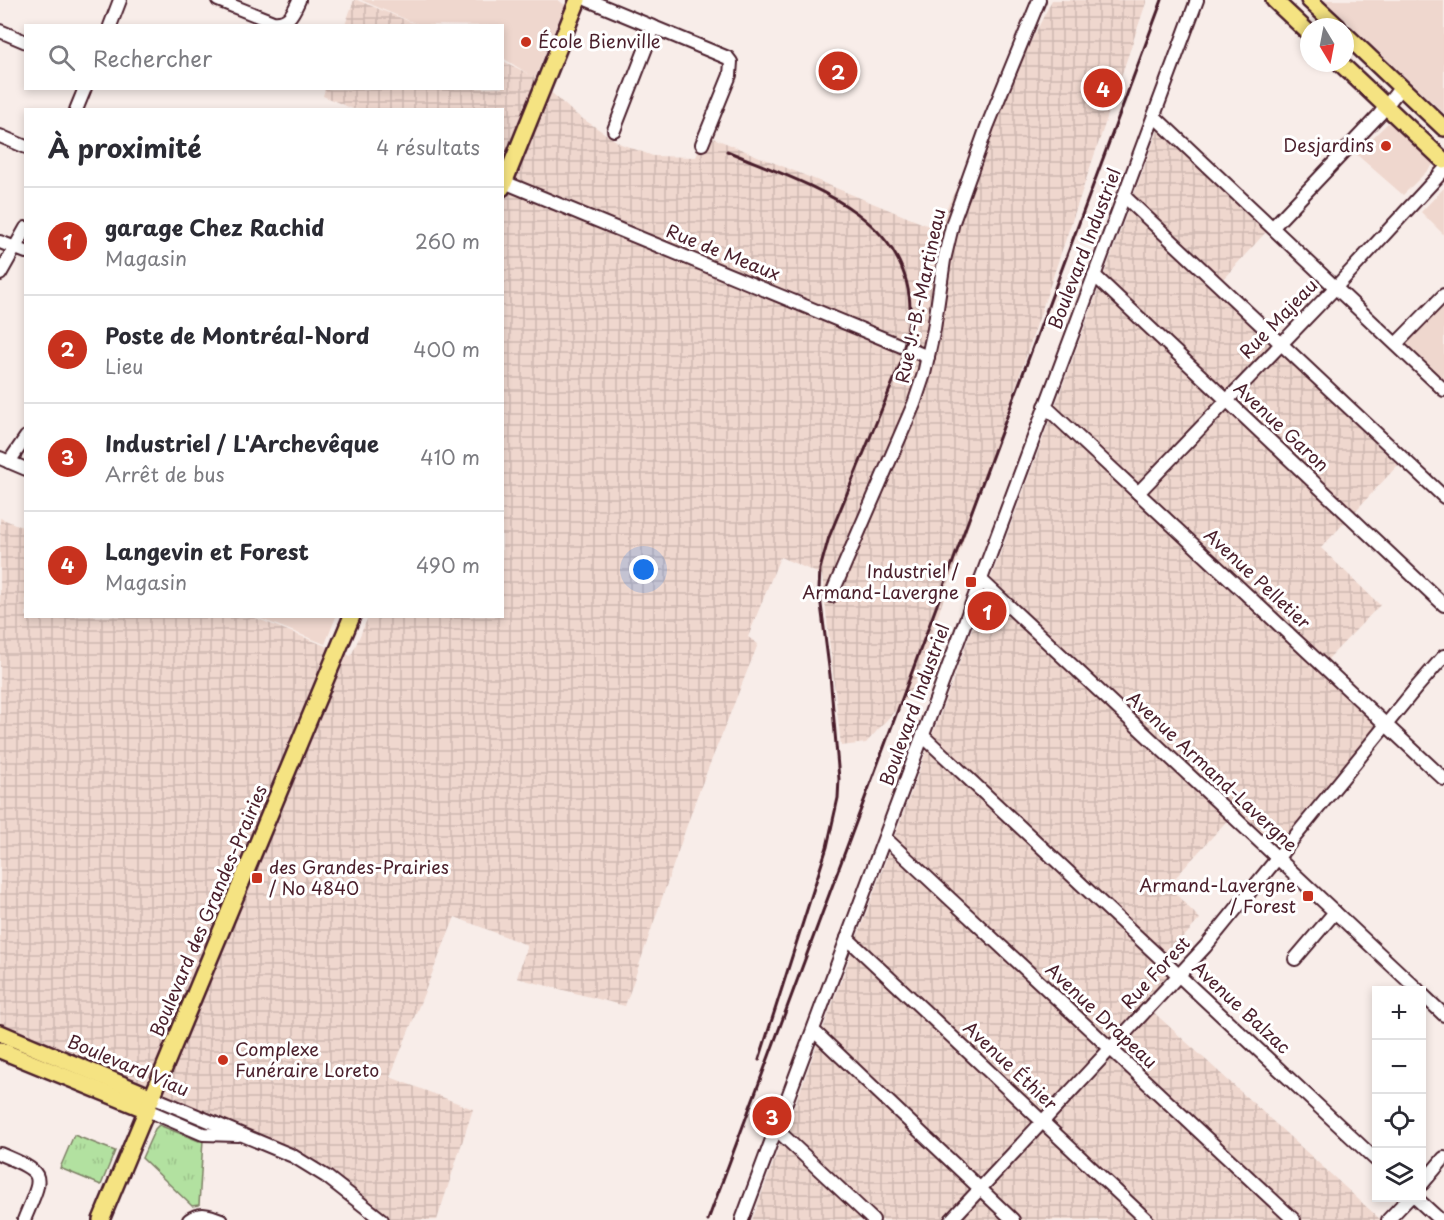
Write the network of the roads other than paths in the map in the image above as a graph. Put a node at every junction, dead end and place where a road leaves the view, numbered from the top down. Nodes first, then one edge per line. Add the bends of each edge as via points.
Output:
1 (120, 0) edge
2 (218, 0) edge
3 (299, 0) edge
4 (578, 0) edge
5 (588, 0) edge
6 (1039, 0) edge
7 (1197, 0) edge
8 (1274, 0) edge
9 (1309, 0) edge
10 (1328, 18) edge
11 (111, 24) edge
12 (1300, 25) edge
13 (654, 27) junction
14 (0, 31) edge
15 (24, 41) edge
16 (1354, 43) edge
17 (1349, 72) edge
18 (1401, 87) junction
19 (84, 90) edge
20 (1386, 107) junction
21 (77, 108) edge
22 (1154, 116) junction
23 (1444, 128) edge
24 (614, 130) dead end
25 (0, 136) edge
26 (702, 144) dead end
27 (24, 146) edge
28 (1444, 161) edge
29 (1444, 170) edge
30 (504, 183) edge
31 (504, 185) edge
32 (1124, 196) junction
33 (1273, 227) junction
34 (24, 235) edge
35 (0, 242) edge
36 (20, 250) edge
37 (0, 273) edge
38 (1094, 275) junction
39 (1336, 287) junction
40 (1444, 295) edge
41 (1281, 342) junction
42 (1396, 344) junction
43 (928, 357) junction
44 (1444, 390) edge
45 (1226, 399) junction
46 (1045, 406) junction
47 (24, 439) edge
48 (5, 460) edge
49 (24, 468) edge
50 (1138, 493) junction
51 (1444, 497) edge
52 (981, 580) junction
53 (831, 596) dead end
54 (1444, 605) edge
55 (351, 618) edge
56 (1444, 656) edge
57 (1386, 725) junction
58 (923, 736) junction
59 (1444, 779) edge
60 (885, 838) junction
61 (1277, 857) junction
62 (1335, 912) junction
63 (847, 938) junction
64 (1295, 959) dead end
65 (1179, 975) junction
66 (1414, 986) edge
67 (1426, 998) edge
68 (1444, 1015) edge
69 (814, 1031) junction
70 (0, 1033) edge
71 (1110, 1049) junction
72 (0, 1050) edge
73 (149, 1104) junction
74 (1042, 1122) junction
75 (776, 1129) junction
76 (0, 1154) edge
77 (1372, 1155) edge
78 (1444, 1158) edge
79 (1426, 1179) edge
80 (980, 1189) junction
81 (1404, 1202) edge
82 (1421, 1202) edge
83 (24, 1220) edge
84 (101, 1220) edge
85 (189, 1220) edge
86 (221, 1220) edge
87 (382, 1220) edge
88 (742, 1220) edge
89 (873, 1220) edge
90 (951, 1220) edge
91 (1013, 1220) edge
92 (1147, 1220) edge
93 (1294, 1220) edge
94 (1388, 1220) edge
95 (1440, 1220) edge

1 - 11 street
2 - 3 street via 273,22 285,21
4 - 30 main road
5 - 13 street
6 - 43 street, Rue J.-B.-Martineau via 953,222
7 - 22 street, Boulevard Industriel
8 - 12 main road
9 - 10 main road
13 - 24 street
13 - 26 street via 731,62 730,75
14 - 15 street
16 - 18 main road
17 - 20 main road
18 - 20 street
18 - 23 main road
19 - 21 street
20 - 28 main road
20 - 33 street
22 - 32 street, Boulevard Industriel
22 - 33 street
25 - 27 street
29 - 39 street, Rue Majeau
31 - 43 street, Rue de Meaux
32 - 38 street, Boulevard Industriel
32 - 41 street
33 - 39 street
34 - 36 street
35 - 36 street
36 - 37 street
38 - 45 street, Avenue Garon
38 - 46 street, Boulevard Industriel
39 - 41 street, Rue Majeau
39 - 42 street
40 - 42 street
41 - 45 street, Rue Majeau
41 - 51 street
42 - 44 street
43 - 53 street, Rue J.-B.-Martineau via 907,423
45 - 50 street, Rue Majeau
45 - 54 street, Avenue Garon
46 - 50 street, Avenue Pelletier
46 - 52 street, Boulevard Industriel
47 - 48 street
48 - 49 street
50 - 57 street, Avenue Pelletier
52 - 58 street, Boulevard Industriel
52 - 61 street, Avenue Armand-Lavergne
55 - 73 main road, Boulevard des Grandes-Prairies
56 - 57 street, Rue Forest
57 - 59 street, Avenue Pelletier
57 - 61 street, Rue Forest
58 - 60 street, Boulevard Industriel
58 - 65 street, Avenue Balzac
60 - 63 street, Boulevard Industriel
60 - 71 street, Avenue Drapeau
61 - 62 street, Avenue Armand-Lavergne
61 - 65 street, Rue Forest
62 - 64 street
62 - 66 street, Avenue Armand-Lavergne
63 - 69 street, Boulevard Industriel
63 - 74 street, Avenue Éthier
65 - 71 street, Rue Forest
65 - 77 street, Avenue Balzac
67 - 68 street
69 - 75 street, Boulevard Industriel
69 - 80 street
70 - 73 main road, Boulevard Viau
71 - 74 street, Rue Forest
71 - 93 street, Avenue Drapeau
72 - 73 main road, Boulevard Viau
73 - 84 main road, Boulevard des Grandes-Prairies
73 - 87 street, Boulevard Viau via 203,1134 242,1135 293,1156
74 - 80 street, Rue Forest
74 - 92 street, Avenue Éthier
75 - 88 street, Boulevard Industriel
75 - 89 street
76 - 83 street via 29,1166 37,1176 38,1188
78 - 79 street
80 - 90 street, Rue Forest
80 - 91 street
81 - 94 street
82 - 95 street
85 - 86 street via 198,1214

